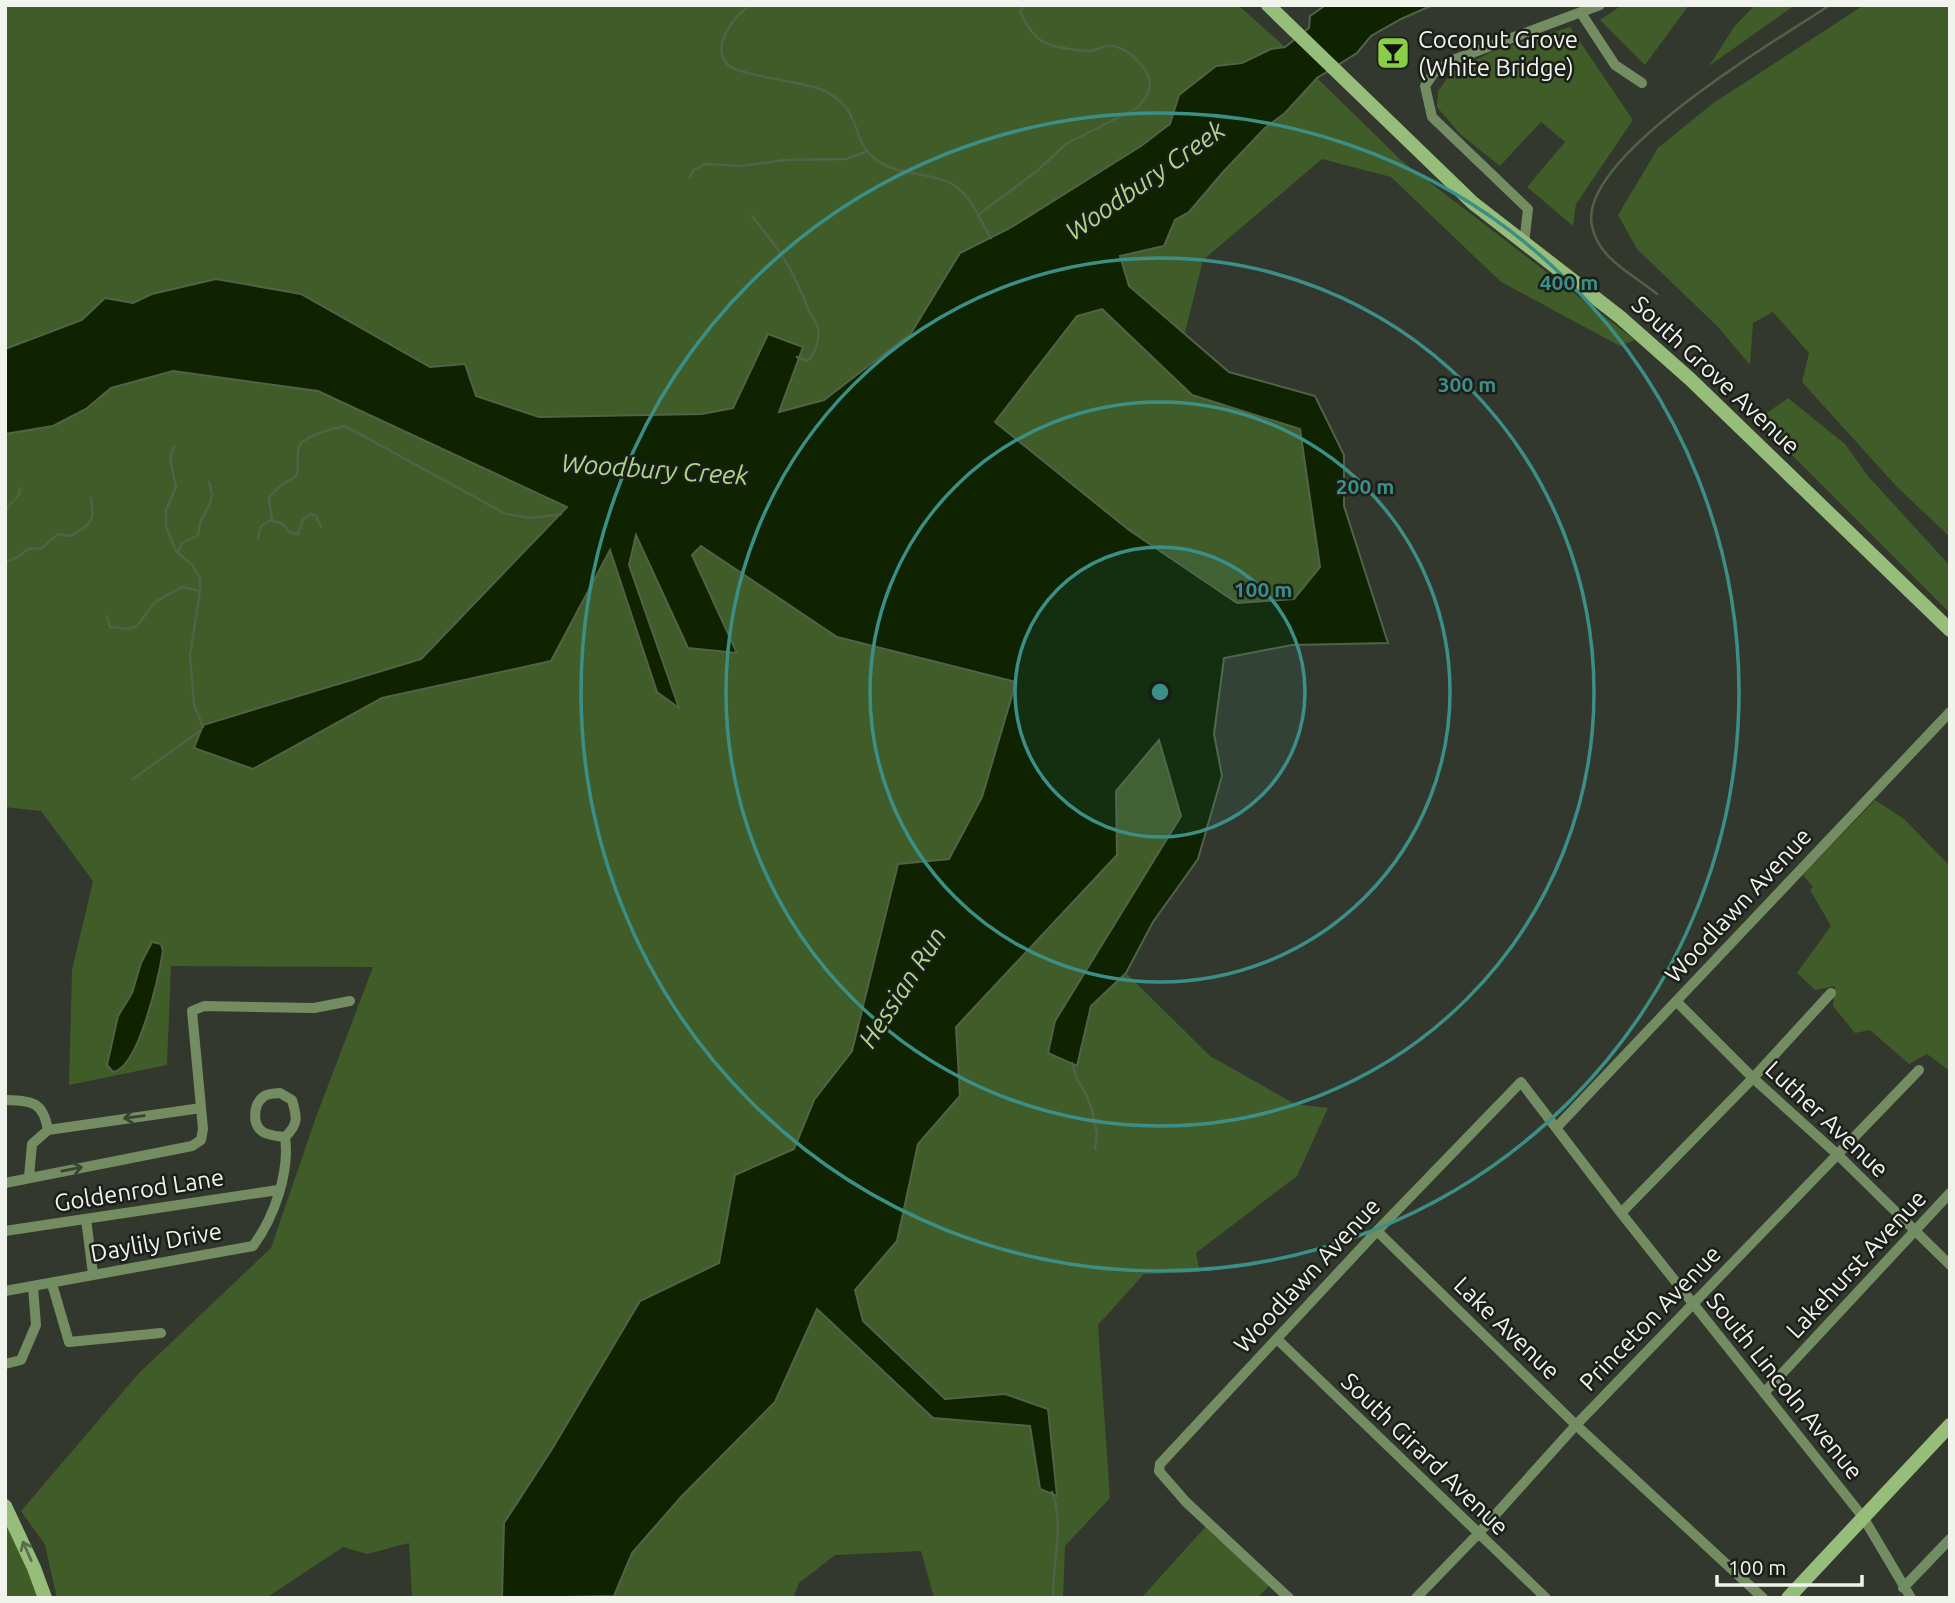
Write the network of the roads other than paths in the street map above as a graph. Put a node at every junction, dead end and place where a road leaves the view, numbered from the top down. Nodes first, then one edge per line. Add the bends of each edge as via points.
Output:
1 (1268, 5) edge
2 (1600, 5) edge
3 (1581, 13) junction
4 (1642, 83) dead end
5 (1524, 244) junction
6 (1950, 630) edge
7 (1950, 712) edge
8 (1831, 993) dead end
9 (351, 1001) dead end
10 (1677, 1002) junction
11 (1919, 1070) dead end
12 (1753, 1078) junction
13 (1521, 1082) joint
14 (5, 1100) edge
15 (201, 1108) junction
16 (1557, 1127) junction
17 (48, 1130) junction
18 (285, 1137) junction
19 (1838, 1154) junction
20 (29, 1177) junction
21 (5, 1183) edge
22 (278, 1190) junction
23 (1950, 1194) edge
24 (1621, 1213) junction
25 (86, 1219) junction
26 (5, 1231) edge
27 (1377, 1231) junction
28 (1914, 1231) junction
29 (1950, 1265) edge
30 (93, 1274) junction
31 (52, 1284) junction
32 (33, 1287) junction
33 (5, 1291) edge
34 (1693, 1303) junction
35 (161, 1333) dead end
36 (1277, 1339) junction
37 (5, 1364) edge
38 (1764, 1393) junction
39 (1576, 1425) junction
40 (1950, 1425) edge
41 (5, 1506) edge
42 (1863, 1517) junction
43 (1478, 1534) junction
44 (1950, 1539) edge
45 (1903, 1588) junction
46 (45, 1598) edge
47 (1289, 1598) edge
48 (1416, 1598) edge
49 (1546, 1598) edge
50 (1763, 1598) edge
51 (1788, 1598) edge
52 (1911, 1598) edge

1 - 5 main road, South Grove Avenue via 1473,203
2 - 3 street
3 - 4 street via 1615,65
3 - 5 street via 1444,64 1425,86 1432,117 1528,209
5 - 6 main road, South Grove Avenue via 1620,317 1690,379
7 - 10 street, Woodlawn Avenue
8 - 12 street
9 - 15 street via 314,1007 204,1006 192,1011
10 - 12 street, Luther Avenue
10 - 16 street, Woodlawn Avenue
11 - 19 street, Princeton Avenue
12 - 19 street, Luther Avenue
12 - 24 street
13 - 16 street, South Lincoln Avenue
13 - 27 street, Woodlawn Avenue
14 - 17 street via 37,1105 45,1114
15 -> 17 street
20 -> 15 street via 192,1146 201,1140
16 - 24 street, South Lincoln Avenue
17 - 20 street via 32,1144
18 - 18 street via 272,1136 256,1124 260,1099 268,1094 280,1093 292,1100 295,1128
18 - 22 street via 287,1149
19 - 28 street, Luther Avenue
19 - 34 street, Princeton Avenue
20 - 21 street
22 - 25 street, Goldenrod Lane
22 - 30 street, Daylily Drive via 266,1229 253,1246
23 - 28 street, Lakehurst Avenue
24 - 34 street, South Lincoln Avenue
25 - 26 street, Goldenrod Lane
25 - 30 street
27 - 36 street, Woodlawn Avenue
27 - 39 street, Lake Avenue
28 - 29 street, Luther Avenue
28 - 38 street, Lakehurst Avenue
30 - 31 street, Daylily Drive
31 - 32 street, Daylily Drive
31 - 35 street via 69,1342
32 - 33 street, Daylily Drive
32 - 37 street via 36,1325 21,1360
34 - 38 street, South Lincoln Avenue
34 - 39 street, Princeton Avenue
36 - 43 street, South Girard Avenue
36 - 47 street, Woodlawn Avenue via 1167,1455 1159,1471
38 - 42 street, South Lincoln Avenue
39 - 43 street, Princeton Avenue
39 - 50 street, Lake Avenue
40 - 42 main road
46 -> 41 main road
42 - 45 street, South Lincoln Avenue
42 - 51 main road
43 - 48 street, Princeton Avenue
43 - 49 street, South Girard Avenue
44 - 45 street
45 - 52 street, South Lincoln Avenue

